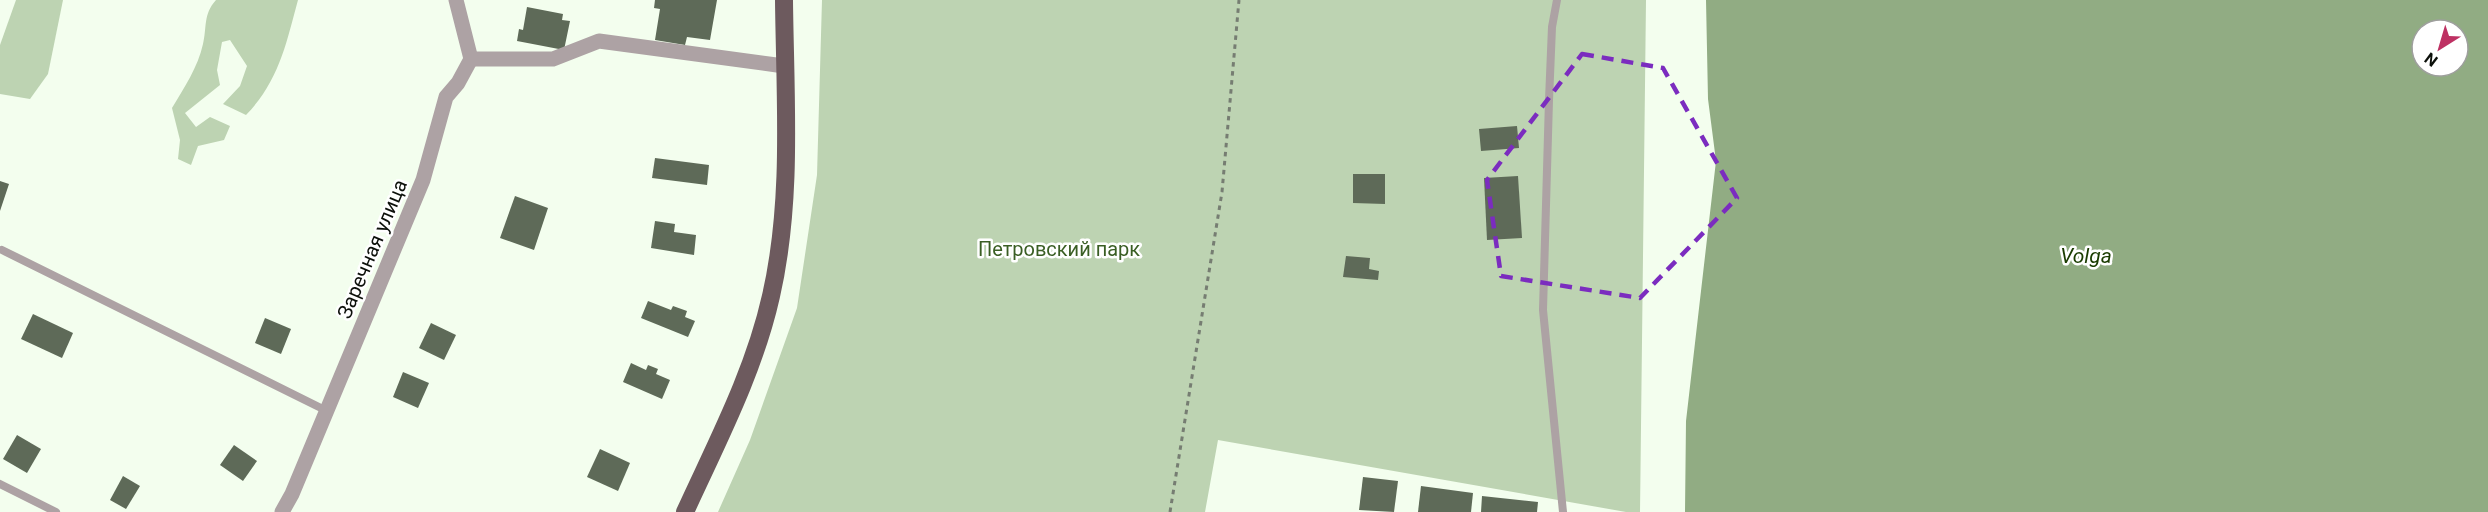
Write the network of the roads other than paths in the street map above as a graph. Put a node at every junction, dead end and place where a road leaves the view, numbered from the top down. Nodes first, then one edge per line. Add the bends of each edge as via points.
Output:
1 (456, 0) edge
2 (784, 0) edge
3 (1557, 0) edge
4 (471, 59) junction
5 (784, 66) junction
6 (2, 250) dead end
7 (327, 411) junction
8 (0, 483) edge
9 (56, 512) edge
10 (282, 512) edge
11 (685, 512) edge
12 (1563, 512) edge

1 - 4 street
2 - 5 main road
3 - 12 lane via 1552,27 1544,310
4 - 5 street via 553,59 599,41
4 - 7 street, Заречная улица via 446,97 423,180
5 - 11 main road via 785,181 771,295 735,404
6 - 7 lane
7 - 10 street, Заречная улица
8 - 9 lane

